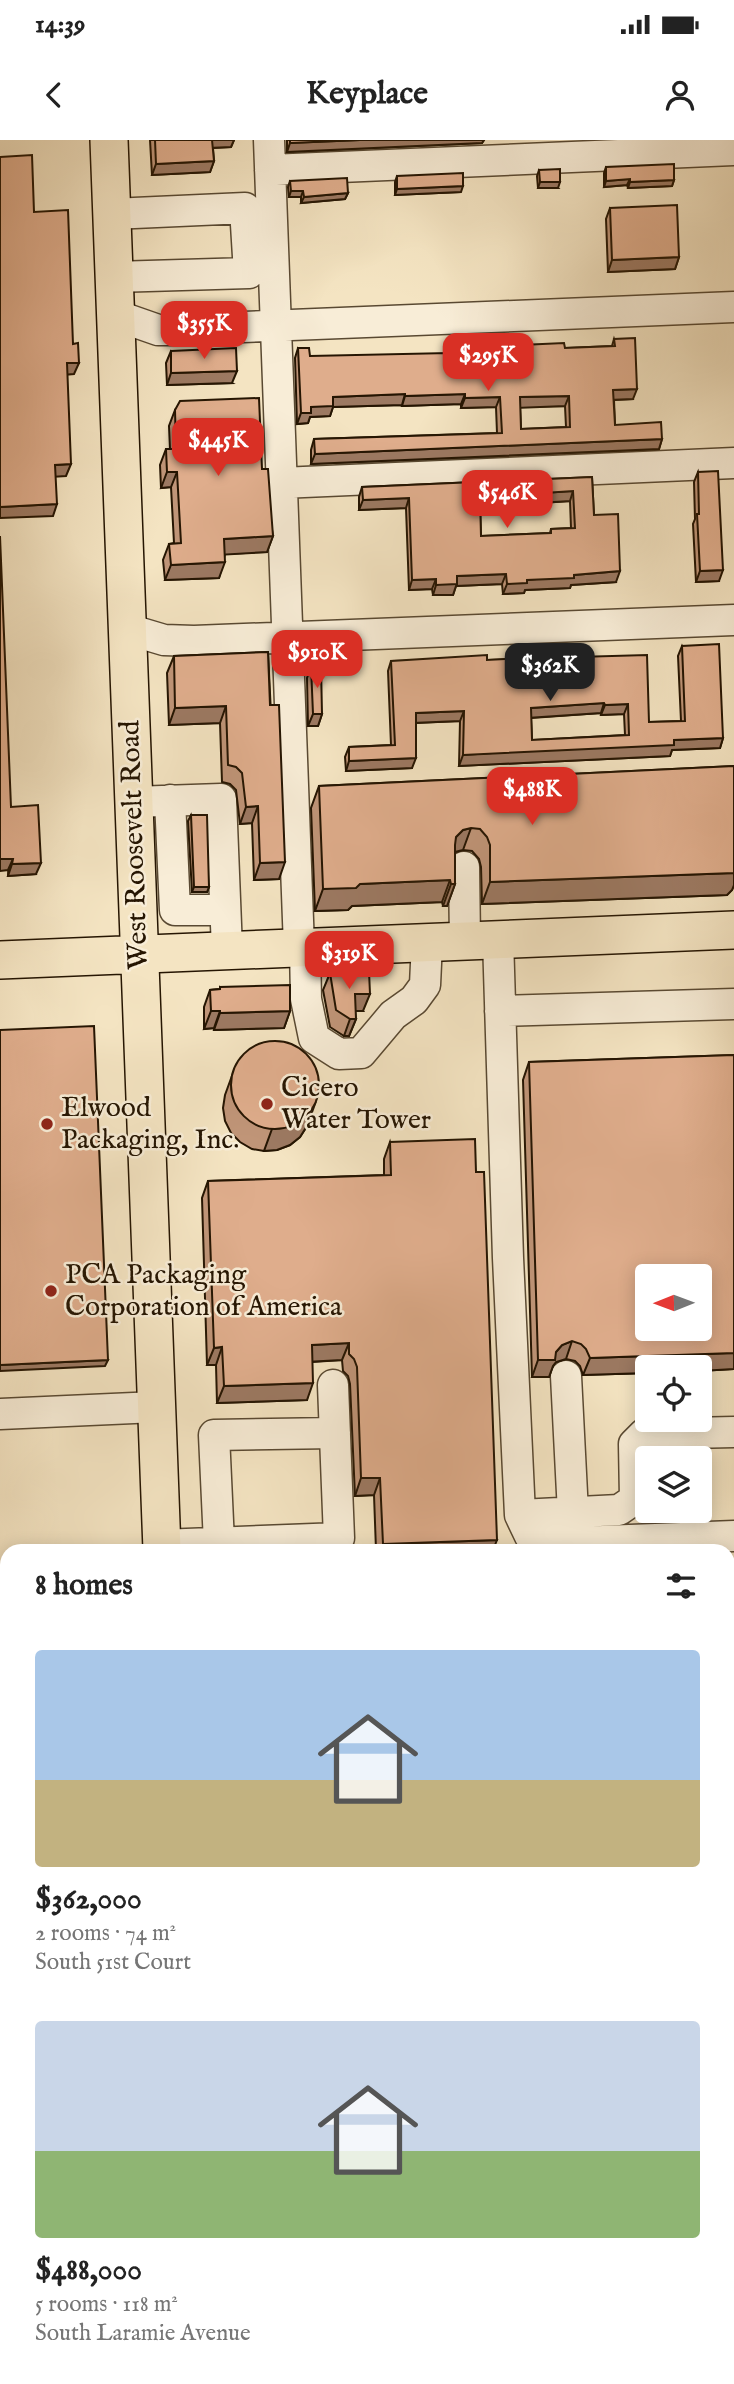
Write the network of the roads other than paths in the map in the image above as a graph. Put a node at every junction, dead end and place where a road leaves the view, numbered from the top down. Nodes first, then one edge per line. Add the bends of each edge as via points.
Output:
1 (109, 140) edge
2 (269, 140) edge
3 (734, 150) edge
4 (270, 170) junction
5 (112, 214) junction
6 (114, 277) junction
7 (734, 307) edge
8 (115, 316) junction
9 (276, 326) junction
10 (734, 463) edge
11 (281, 483) junction
12 (734, 620) edge
13 (127, 629) junction
14 (287, 638) junction
15 (170, 800) junction
16 (133, 802) junction
17 (464, 867) dead end
18 (225, 910) junction
19 (734, 930) edge
20 (481, 940) junction
21 (427, 942) junction
22 (302, 947) junction
23 (228, 950) junction
24 (139, 953) junction
25 (0, 960) edge
26 (734, 1004) edge
27 (500, 1011) junction
28 (566, 1376) dead end
29 (333, 1385) dead end
30 (156, 1407) junction
31 (0, 1413) edge
32 (734, 1432) edge
33 (335, 1433) junction
34 (573, 1513) junction
35 (520, 1515) junction
36 (734, 1536) edge
37 (219, 1543) junction
38 (162, 1544) edge
39 (208, 1544) edge

1 - 5 main road, West Roosevelt Road
2 - 4 street
3 - 4 street
4 - 9 street
5 - 6 main road, West Roosevelt Road
5 - 6 street via 245,208 249,273
6 - 8 main road, West Roosevelt Road
7 - 9 street
8 - 9 street via 158,330
8 - 13 main road, West Roosevelt Road
9 - 11 street
10 - 11 street
11 - 14 street
12 - 14 street
13 - 14 street via 164,640
13 - 16 main road, West Roosevelt Road
14 - 22 street via 307,790
15 - 16 street
15 - 18 street via 174,910
15 - 18 street via 221,799
16 - 24 main road, West Roosevelt Road
17 - 20 street
18 - 23 street
19 - 20 main road
20 - 21 main road
20 - 27 street
21 - 22 main road
21 - 22 street via 425,985 414,1000 393,1015 361,1053 338,1054 314,1038
22 - 23 main road
23 - 24 main road
24 - 25 main road
24 - 30 main road, West Roosevelt Road
26 - 27 street
27 - 35 street
28 - 34 street
29 - 33 street
30 - 31 street
30 - 38 main road, West Roosevelt Road
32 - 34 street via 644,1434 634,1444 635,1499 619,1510
33 - 37 street via 339,1538
33 - 37 street via 214,1435
34 - 35 street
35 - 36 street via 530,1536 551,1544
37 - 39 street

